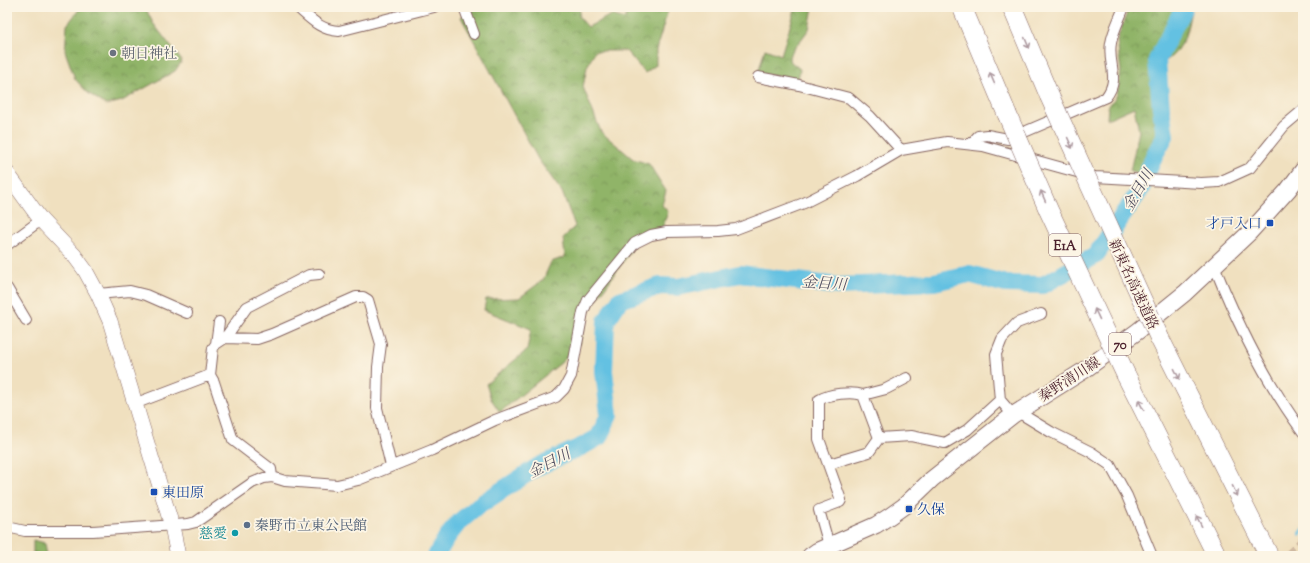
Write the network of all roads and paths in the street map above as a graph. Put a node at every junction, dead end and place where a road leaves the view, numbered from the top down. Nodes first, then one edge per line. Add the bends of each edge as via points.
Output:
1 (297, 7) edge
2 (434, 7) edge
3 (464, 7) edge
4 (962, 7) edge
5 (1012, 7) edge
6 (1124, 7) edge
7 (474, 34) dead end
8 (758, 77) dead end
9 (1303, 110) edge
10 (971, 144) junction
11 (901, 150) junction
12 (1303, 172) edge
13 (7, 173) edge
14 (41, 220) junction
15 (7, 245) edge
16 (1214, 265) junction
17 (319, 274) dead end
18 (7, 288) edge
19 (98, 294) junction
20 (187, 313) dead end
21 (1041, 314) dead end
22 (26, 320) dead end
23 (219, 322) dead end
24 (225, 338) junction
25 (216, 344) junction
26 (210, 376) junction
27 (907, 378) dead end
28 (863, 395) junction
29 (1000, 400) junction
30 (134, 404) junction
31 (1015, 413) junction
32 (1303, 432) edge
33 (880, 438) junction
34 (829, 464) junction
35 (391, 466) junction
36 (272, 476) junction
37 (172, 526) junction
38 (7, 527) edge
39 (831, 551) edge
40 (178, 556) edge
41 (810, 556) edge
42 (1152, 556) edge
43 (1217, 556) edge
44 (1269, 556) edge

1 - 2 street via 319,26 328,31 339,31
3 - 7 street
43 -> 4 highway, E1A, bridge via 1126,375 1049,211
5 -> 44 highway, 新東名高速道路, bridge via 1049,95 1160,339
6 - 10 street via 1111,42 1114,80 1112,90 1106,97 1008,139 978,136
8 - 11 street via 799,84 849,98 870,116
9 - 10 street via 1284,126 1250,168 1219,182 1133,179 1083,174
10 - 11 street via 947,142
11 - 35 street via 804,203 736,228 667,232 651,235 635,243 588,300 583,312 571,376 556,397 495,420
12 - 16 main road, 秦野清川線 / 70 via 1262,220
13 - 14 street
14 - 15 street
14 - 19 street via 74,255
16 - 31 main road, 秦野清川線 / 70 via 1185,293 1132,335 1083,371
16 - 32 street via 1237,320 1278,396
17 - 24 street via 309,275 247,307
18 - 22 street
19 - 20 street via 130,291 146,295
19 - 30 street via 110,321
21 - 29 street via 1017,323 1002,339 996,354
23 - 25 street
24 - 25 street
24 - 35 street via 257,339 356,297 368,300 381,344 377,408
25 - 26 street via 213,348
26 - 30 street
26 - 36 street via 233,440 271,469
27 - 28 street via 886,389
28 - 33 street
28 - 34 street via 850,393 819,400 820,439
29 - 31 street
29 - 33 street via 967,430 945,443 912,436
30 - 37 street
31 - 39 main road, 秦野清川線 / 70 via 932,479 904,506
31 - 42 street via 1091,452 1110,465 1125,490
33 - 34 street via 869,452
34 - 39 street via 841,500 820,510
35 - 36 street via 358,480 337,485 285,481
36 - 37 street via 252,483 196,522
37 - 38 street via 94,531 25,531
37 - 40 street
39 - 41 main road, 秦野清川線 / 70

